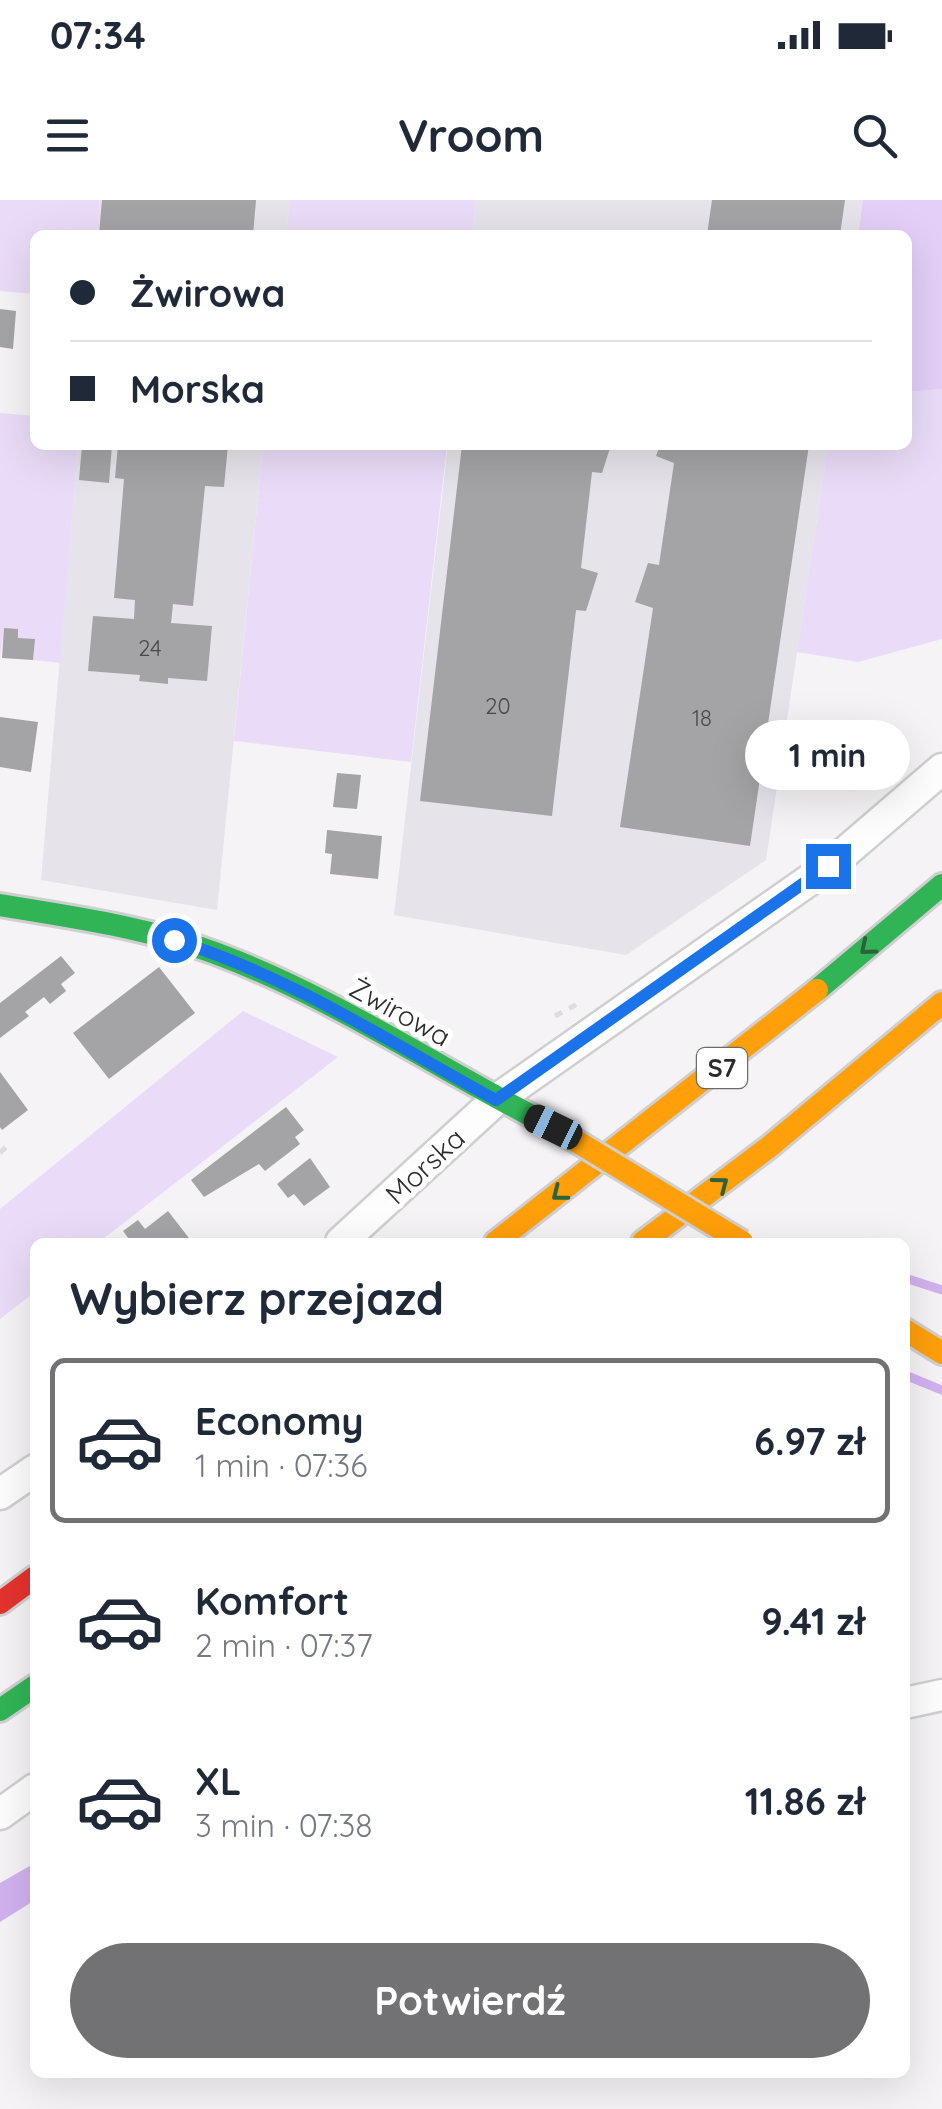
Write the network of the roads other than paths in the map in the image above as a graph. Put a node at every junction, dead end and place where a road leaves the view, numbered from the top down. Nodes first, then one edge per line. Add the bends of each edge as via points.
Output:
1 (942, 768) edge
2 (942, 885) edge
3 (0, 906) edge
4 (942, 1003) edge
5 (496, 1100) junction
6 (345, 1238) edge
7 (501, 1238) edge
8 (648, 1238) edge
9 (735, 1238) edge
10 (910, 1328) edge
11 (942, 1328) edge
12 (910, 1333) edge
13 (942, 1354) edge
14 (30, 1473) edge
15 (0, 1494) edge
16 (30, 1581) edge
17 (0, 1602) edge
18 (30, 1689) edge
19 (942, 1695) edge
20 (910, 1702) edge
21 (0, 1710) edge
22 (30, 1793) edge
23 (0, 1814) edge

1 - 5 street, Morska via 828,866
2 -> 7 main road, S7 via 754,1043
3 - 5 main road, Żwirowa via 155,934 217,954 310,996
8 -> 4 main road
5 - 6 street, Morska
5 - 9 main road, Żwirowa, bridge via 553,1127
10 - 11 main road
12 - 13 main road
14 - 15 street
16 - 17 main road
18 - 21 main road
19 - 20 street
22 - 23 street

